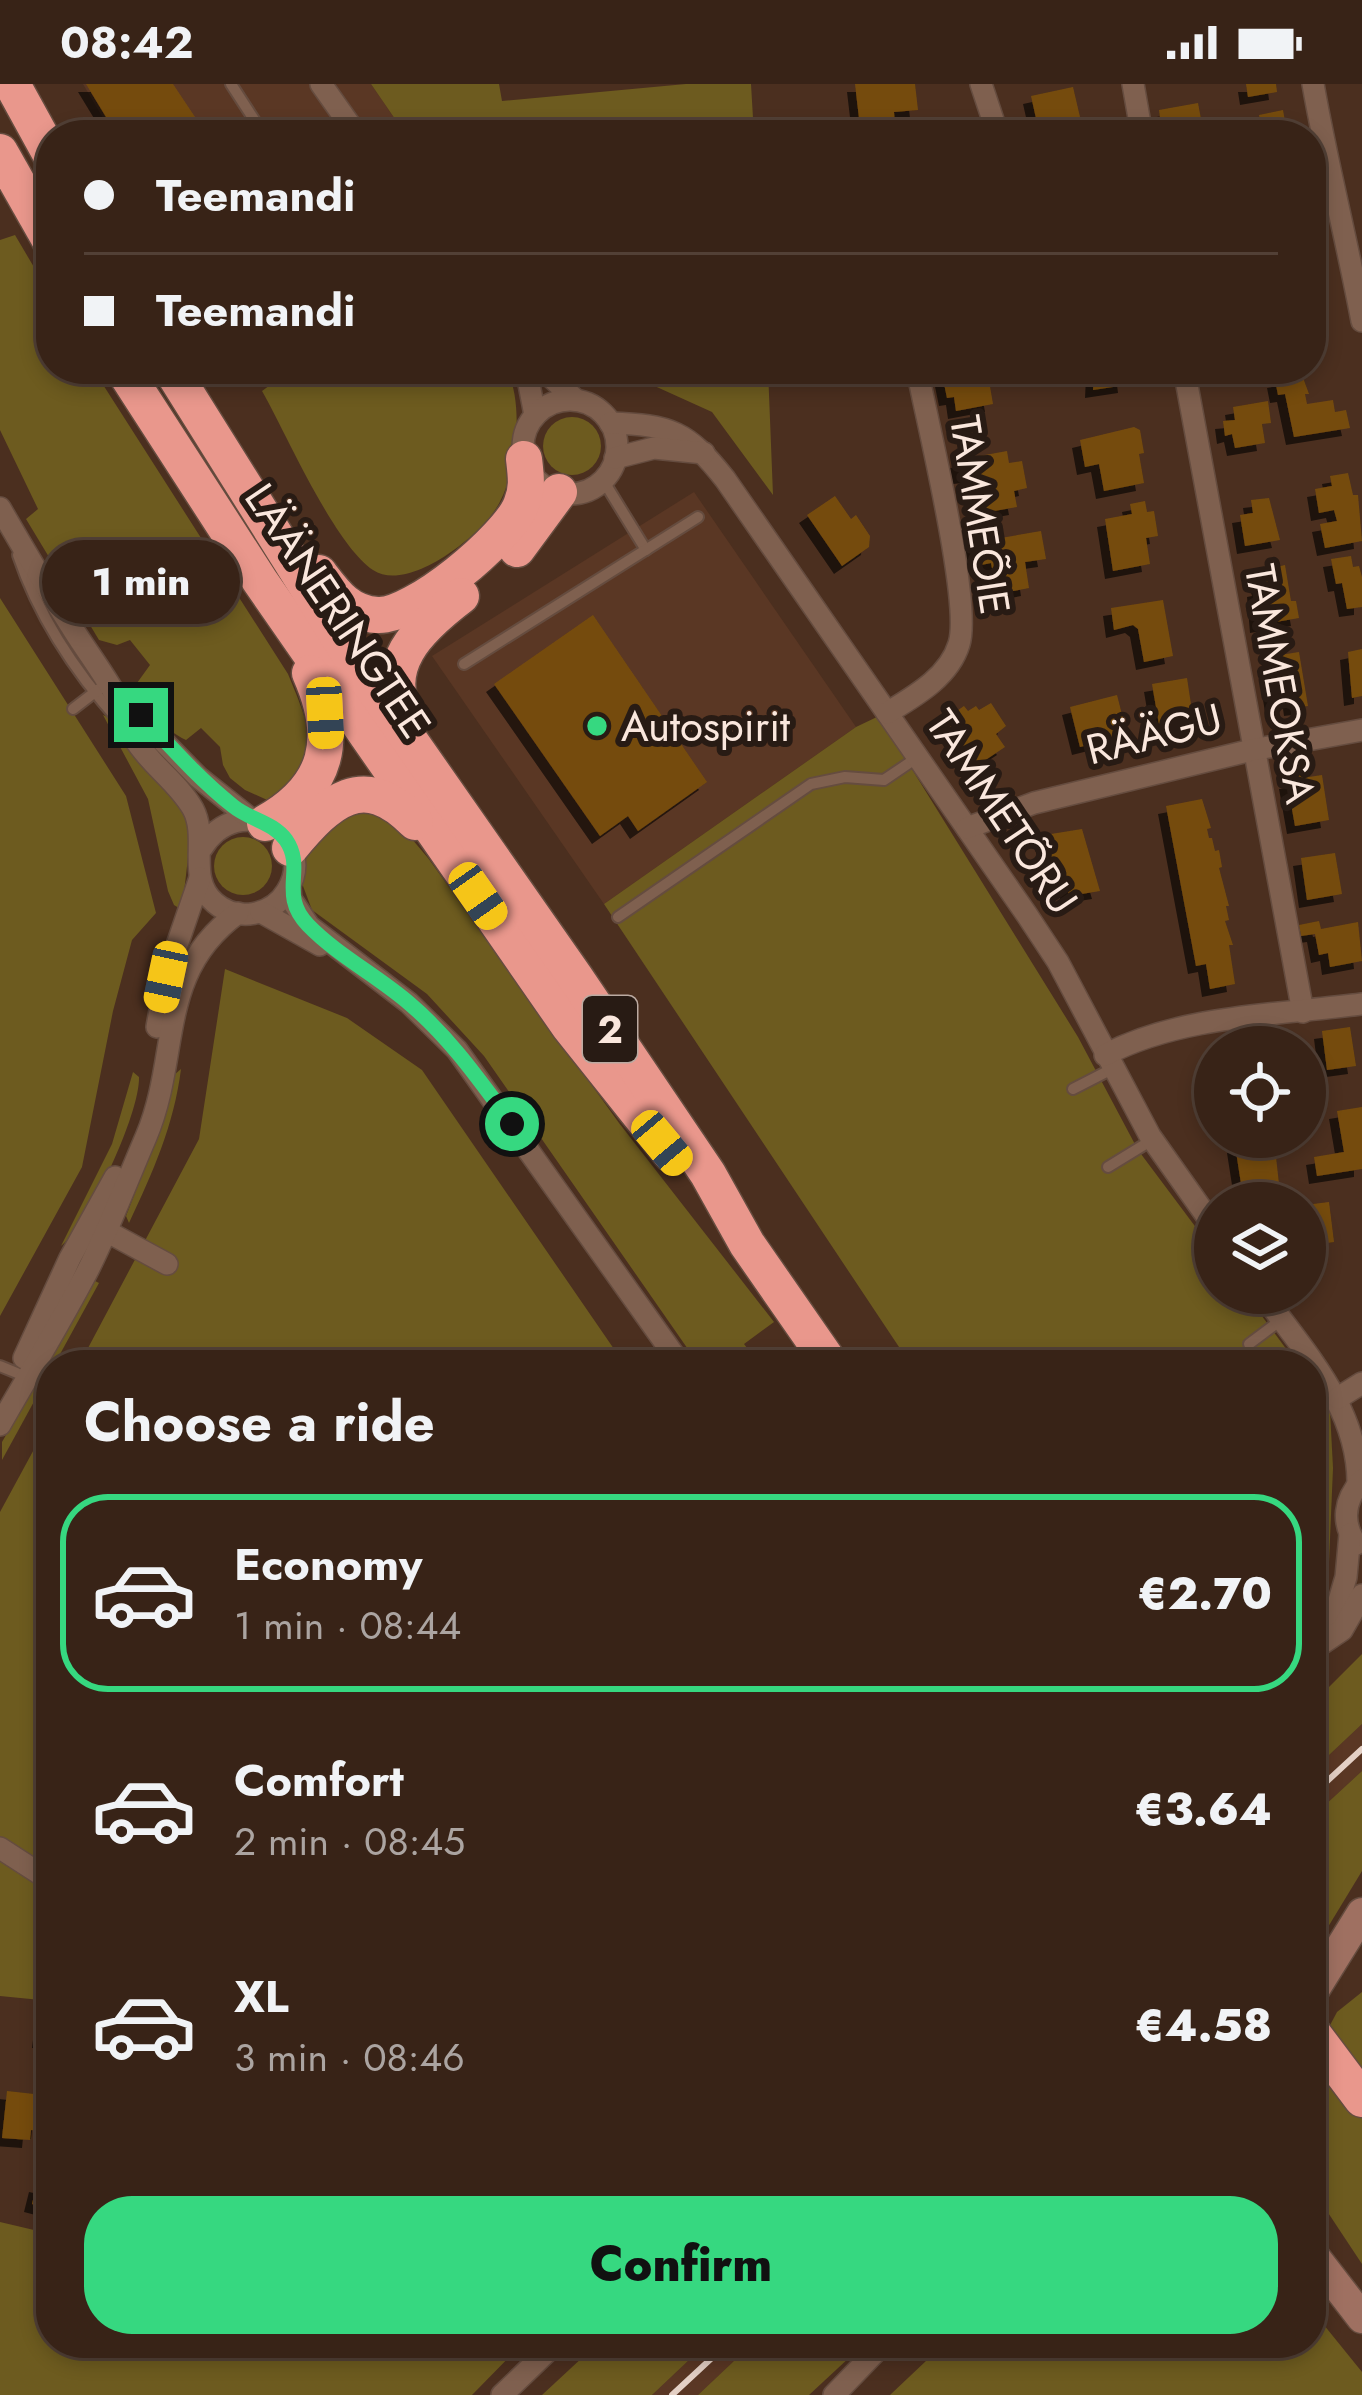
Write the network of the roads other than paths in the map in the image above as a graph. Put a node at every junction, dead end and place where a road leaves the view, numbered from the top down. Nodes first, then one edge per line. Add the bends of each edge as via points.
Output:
1 (12, 84) edge
2 (231, 84) edge
3 (321, 84) edge
4 (981, 84) edge
5 (1132, 84) edge
6 (1313, 84) edge
7 (254, 120) edge
8 (346, 120) edge
9 (993, 120) edge
10 (1139, 120) edge
11 (1320, 120) edge
12 (36, 128) edge
13 (1326, 150) edge
14 (0, 152) edge
15 (1326, 190) edge
16 (1334, 190) junction
17 (36, 216) edge
18 (1362, 321) edge
19 (133, 384) edge
20 (180, 384) edge
21 (529, 384) edge
22 (558, 384) edge
23 (920, 384) edge
24 (1187, 384) edge
25 (576, 400) junction
26 (535, 415) junction
27 (610, 423) junction
28 (207, 428) junction
29 (704, 453) junction
30 (615, 458) junction
31 (524, 459) junction
32 (603, 480) junction
33 (559, 492) junction
34 (2, 510) edge
35 (698, 517) dead end
36 (646, 550) junction
37 (260, 581) junction
38 (464, 664) dead end
39 (105, 690) junction
40 (74, 709) dead end
41 (887, 713) junction
42 (1362, 730) edge
43 (1252, 751) junction
44 (918, 757) junction
45 (466, 818) junction
46 (967, 828) junction
47 (269, 830) junction
48 (202, 848) junction
49 (456, 863) junction
50 (200, 878) junction
51 (290, 887) junction
52 (249, 913) junction
53 (618, 917) dead end
54 (343, 954) junction
55 (1362, 1004) edge
56 (1303, 1012) junction
57 (1109, 1062) junction
58 (1073, 1089) dead end
59 (1152, 1140) junction
60 (1108, 1167) dead end
61 (1194, 1199) edge
62 (97, 1226) junction
63 (747, 1244) junction
64 (166, 1264) dead end
65 (1277, 1314) edge
66 (1281, 1320) junction
67 (1249, 1344) dead end
68 (42, 1350) edge
69 (670, 1350) edge
70 (820, 1350) edge
71 (1303, 1350) edge
72 (36, 1361) edge
73 (8, 1369) edge
74 (1326, 1382) edge
75 (1362, 1383) edge
76 (1338, 1398) junction
77 (0, 1402) edge
78 (1362, 1418) edge
79 (0, 1425) edge
80 (1360, 1482) edge
81 (1356, 1542) edge
82 (1362, 1595) edge
83 (1326, 1627) edge
84 (1326, 1640) edge
85 (0, 1848) edge
86 (36, 1871) edge
87 (1362, 1912) edge
88 (1351, 1950) edge
89 (1326, 1978) edge
90 (1326, 2051) edge
91 (1362, 2099) edge
92 (1326, 2271) edge
93 (1362, 2318) edge
94 (540, 2358) edge
95 (870, 2358) edge
96 (502, 2395) edge
97 (834, 2395) edge

1 - 12 highway
2 - 7 lane
3 - 8 street
4 - 9 street
5 - 10 street
6 - 11 street
13 - 16 street
14 - 17 highway
15 - 16 street
16 - 18 street
19 - 37 highway, LÄÄNERINGTEE / 2
20 - 28 highway, LÄÄNERINGTEE / 2
21 - 26 street
22 - 25 street
23 - 41 street, TAMMEÕIE via 962,626 944,670
24 - 43 street, TAMMEOKSA
25 - 26 street
25 - 27 street
26 - 31 street
27 - 29 street, TAMMETÕRU via 676,430
27 - 30 street
28 - 31 highway via 347,606 382,616 418,602 506,528 527,483
28 - 45 highway, LÄÄNERINGTEE / 2 via 348,652
29 - 30 street via 654,448
29 - 41 street, TAMMETÕRU
30 - 32 street
31 - 33 street via 537,481
32 - 33 street via 575,494
32 - 36 lane
33 - 45 highway via 511,556 415,635 400,658 404,714
34 - 39 street
35 - 36 lane
36 - 38 lane
37 - 47 highway via 314,682 326,739 304,797
37 - 49 highway, LÄÄNERINGTEE / 2
39 - 40 lane
39 - 47 street
39 - 48 street via 192,807
41 - 44 street, TAMMETÕRU
42 - 43 street, RÄÄGU
43 - 46 street, RÄÄGU via 1034,803
43 - 56 street, TAMMEOKSA
44 - 46 street, TAMMETÕRU
44 - 53 lane via 884,780 811,784
45 - 63 highway, LÄÄNERINGTEE / 2
46 - 57 street, TAMMETÕRU via 1058,962
47 - 48 street via 222,826
47 - 49 highway via 316,817 338,800 380,796
47 - 51 street via 294,874
48 - 50 street
49 - 63 highway, LÄÄNERINGTEE / 2 via 594,1059
50 - 52 street via 216,904
50 - 62 street via 166,977 146,1109
51 - 52 street via 273,907
51 - 54 street via 300,916
52 - 54 street
52 - 62 street via 205,940 188,968 148,1132
54 - 69 street via 457,1049
55 - 56 street
56 - 57 street via 1136,1038
57 - 58 lane
57 - 59 street, TAMMETÕRU
59 - 60 lane
59 - 61 street, TAMMETÕRU
62 - 64 street
62 - 68 street via 88,1269
62 - 73 street
63 - 70 highway, LÄÄNERINGTEE / 2
65 - 66 street
66 - 67 lane
66 - 71 street
72 - 79 street
73 - 77 street
74 - 76 street
75 - 76 street
76 - 78 street
76 - 80 street
80 - 81 street via 1346,1508
81 - 83 street
82 - 84 street via 1342,1630
85 - 86 street
87 - 88 street
88 - 89 street
90 - 91 highway
92 - 93 street
94 - 96 street
95 - 97 street

